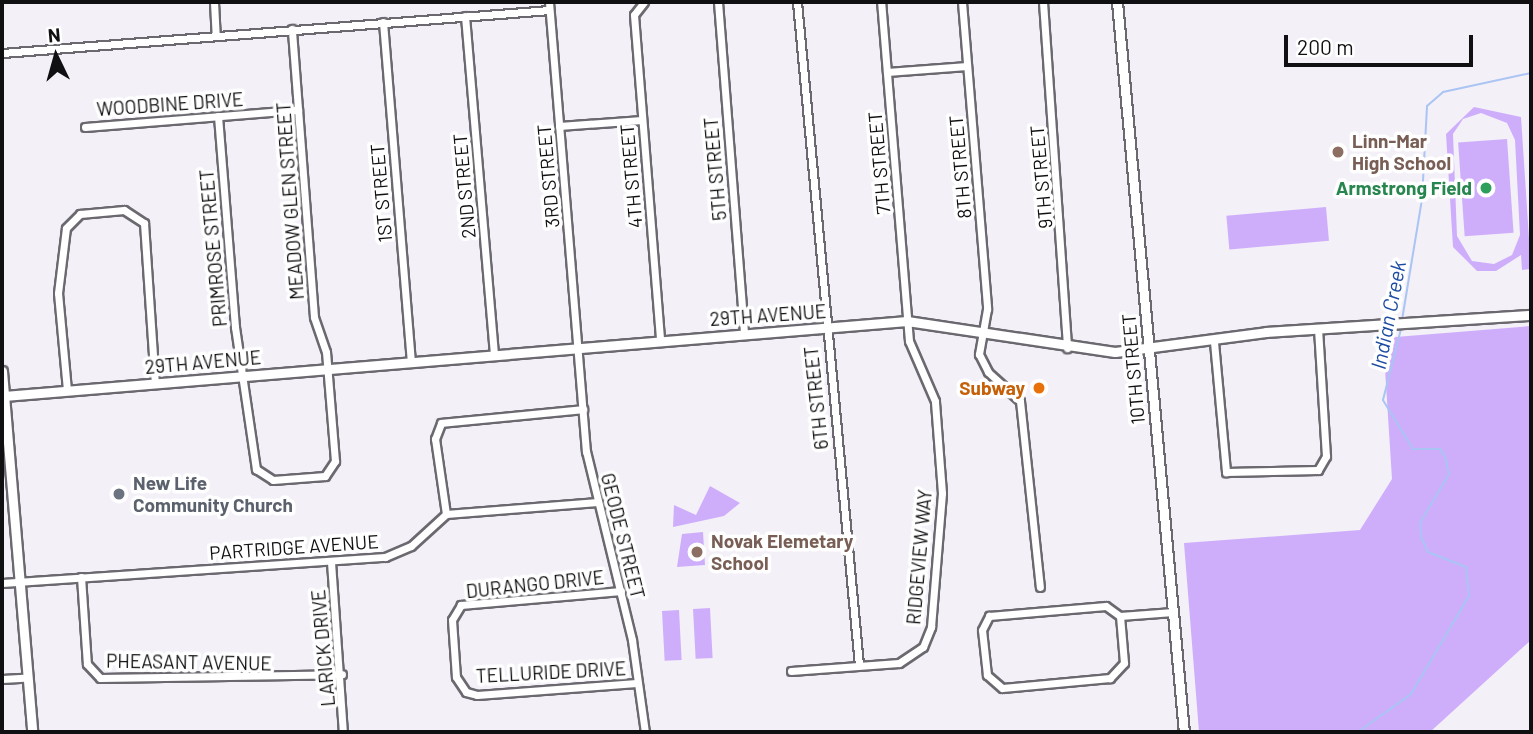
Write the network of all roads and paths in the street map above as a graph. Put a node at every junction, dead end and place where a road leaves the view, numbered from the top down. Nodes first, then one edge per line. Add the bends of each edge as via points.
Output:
1 (214, 2) edge
2 (644, 2) edge
3 (718, 2) edge
4 (797, 2) edge
5 (881, 2) edge
6 (962, 2) edge
7 (1043, 2) edge
8 (1117, 2) edge
9 (549, 6) edge
10 (465, 16) junction
11 (383, 22) junction
12 (292, 29) junction
13 (216, 35) junction
14 (2, 53) edge
15 (967, 65) junction
16 (887, 72) junction
17 (298, 110) junction
18 (218, 116) junction
19 (642, 120) junction
20 (559, 126) junction
21 (85, 127) dead end
22 (1531, 316) edge
23 (907, 321) junction
24 (824, 328) junction
25 (1318, 329) junction
26 (985, 330) junction
27 (744, 334) junction
28 (660, 341) junction
29 (1214, 342) junction
30 (578, 347) junction
31 (1067, 349) junction
32 (1148, 351) junction
33 (494, 354) junction
34 (411, 360) junction
35 (328, 369) junction
36 (2, 370) edge
37 (244, 376) junction
38 (155, 383) junction
39 (66, 390) junction
40 (4, 396) junction
41 (583, 409) junction
42 (598, 502) junction
43 (446, 514) junction
44 (331, 562) junction
45 (81, 577) junction
46 (2, 583) edge
47 (18, 583) junction
48 (1040, 587) dead end
49 (621, 591) junction
50 (1173, 612) junction
51 (1119, 616) junction
52 (859, 665) junction
53 (791, 671) dead end
54 (342, 674) junction
55 (24, 678) junction
56 (2, 679) edge
57 (637, 683) junction
58 (466, 692) joint
59 (32, 732) edge
60 (343, 732) edge
61 (645, 732) edge
62 (1184, 732) edge

1 - 13 street
2 - 19 street, 4TH STREET via 636,8
3 - 27 street, 5TH STREET
4 - 24 street, 6TH STREET
5 - 16 street, 7TH STREET
6 - 15 street, 8TH STREET
7 - 31 street, 9TH STREET
8 - 32 street, 10TH STREET
9 - 10 street
9 - 20 street, 3RD STREET
10 - 11 street
10 - 33 street, 2ND STREET
11 - 12 street
11 - 34 street, 1ST STREET
12 - 13 street
12 - 17 street, MEADOW GLEN STREET
13 - 14 street
15 - 16 street
15 - 26 street, 8TH STREET
16 - 23 street, 7TH STREET
17 - 18 street, WOODBINE DRIVE
17 - 35 street, MEADOW GLEN STREET via 314,317
18 - 21 street, WOODBINE DRIVE
18 - 37 street, PRIMROSE STREET
19 - 20 street
19 - 28 street, 4TH STREET
20 - 30 street, 3RD STREET
22 - 25 street, 29TH AVENUE
23 - 24 street, 29TH AVENUE
23 - 26 street, 29TH AVENUE
23 - 52 street, RIDGEVIEW WAY via 913,354 935,401 942,494 931,627 914,656
24 - 27 street, 29TH AVENUE
24 - 52 street, 6TH STREET
25 - 29 street, 29TH AVENUE
25 - 29 street via 1326,456 1318,470 1226,472
26 - 31 street, 29TH AVENUE
26 - 48 street, 8TH STREET via 982,364 1011,389 1023,413
27 - 28 street, 29TH AVENUE
28 - 30 street, 29TH AVENUE
29 - 32 street, 29TH AVENUE
30 - 33 street, 29TH AVENUE
30 - 41 street, GEODE STREET
31 - 32 street, 29TH AVENUE
32 - 50 street, 10TH STREET
33 - 34 street, 29TH AVENUE
34 - 35 street, 29TH AVENUE
35 - 37 street, 29TH AVENUE
35 - 37 street, MEADOW GLEN STREET via 334,468 325,476 273,480 256,469
36 - 40 street
37 - 38 street, 29TH AVENUE
38 - 39 street, 29TH AVENUE
38 - 39 street via 144,223 133,212 102,212 74,216 66,228 58,293
39 - 40 street, 29TH AVENUE
40 - 47 street
41 - 42 street, GEODE STREET
41 - 43 street via 441,424 435,439
42 - 43 street
42 - 49 street, GEODE STREET
43 - 44 street, PARTRIDGE AVENUE via 399,554
44 - 45 street, PARTRIDGE AVENUE
44 - 54 street, LARICK DRIVE
45 - 47 street, PARTRIDGE AVENUE
45 - 54 street, PHEASANT AVENUE via 87,664 100,678
46 - 47 street, PARTRIDGE AVENUE
47 - 55 street
49 - 57 street, GEODE STREET
49 - 58 street, DURANGO DRIVE via 461,605 452,620 456,677
50 - 51 street
50 - 62 street, 10TH STREET
51 - 51 street via 1106,606 989,616 982,630 987,675 1002,688 1110,678 1124,663
52 - 53 street
54 - 60 street, LARICK DRIVE
55 - 56 street
55 - 59 street
57 - 58 street, TELLURIDE DRIVE
57 - 61 street, GEODE STREET

